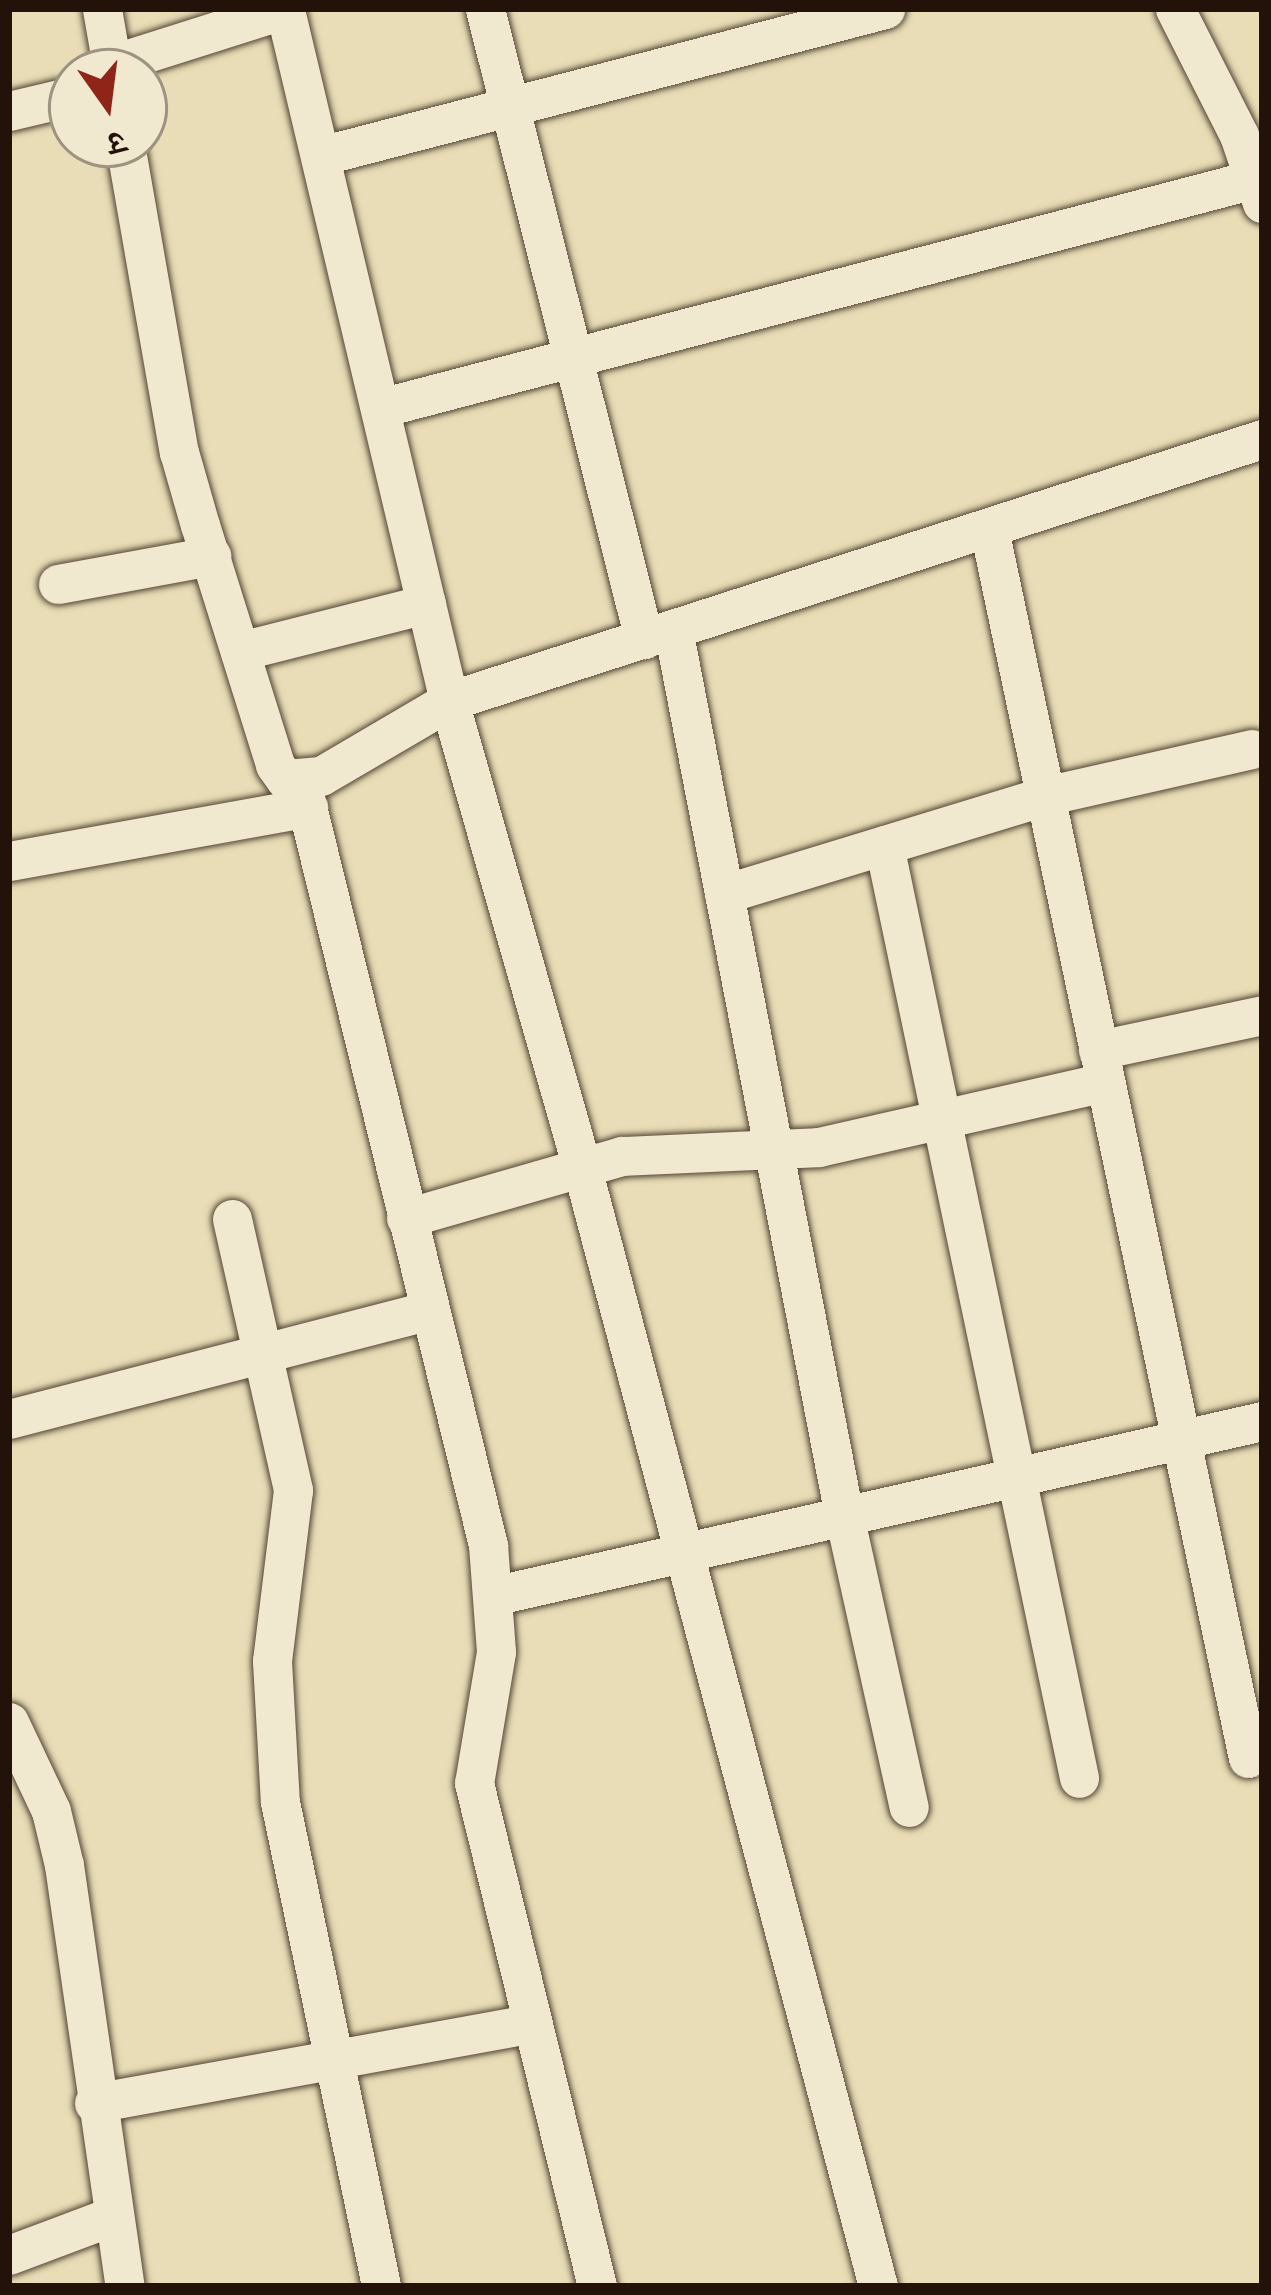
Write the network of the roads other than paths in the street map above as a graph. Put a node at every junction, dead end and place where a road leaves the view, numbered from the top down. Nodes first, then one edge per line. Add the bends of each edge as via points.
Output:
1 (102, 9) edge
2 (285, 9) edge
3 (484, 9) edge
4 (885, 9) edge
5 (1175, 9) edge
6 (109, 48) edge
7 (168, 49) edge
8 (48, 101) edge
9 (509, 107) junction
10 (9, 110) edge
11 (320, 156) junction
12 (129, 168) edge
13 (1258, 191) edge
14 (573, 358) junction
15 (380, 408) junction
16 (1262, 439) edge
17 (989, 529) junction
18 (211, 556) junction
19 (58, 584) dead end
20 (426, 604) junction
21 (658, 634) junction
22 (240, 651) junction
23 (449, 701) junction
24 (1252, 749) dead end
25 (304, 794) junction
26 (1045, 796) junction
27 (884, 845) junction
28 (9, 861) edge
29 (724, 894) junction
30 (1262, 1016) edge
31 (1101, 1066) junction
32 (941, 1119) junction
33 (778, 1148) junction
34 (582, 1168) junction
35 (406, 1218) junction
36 (232, 1219) dead end
37 (428, 1311) junction
38 (268, 1356) junction
39 (9, 1419) edge
40 (1262, 1421) edge
41 (1179, 1440) junction
42 (1016, 1477) junction
43 (844, 1515) junction
44 (683, 1551) junction
45 (497, 1595) junction
46 (9, 1722) edge
47 (1248, 1758) dead end
48 (1079, 1778) dead end
49 (909, 1807) dead end
50 (528, 2024) junction
51 (334, 2059) junction
52 (94, 2103) junction
53 (113, 2216) junction
54 (9, 2255) edge
55 (125, 2286) edge
56 (381, 2286) edge
57 (597, 2286) edge
58 (878, 2286) edge

1 - 6 street
2 - 7 street
2 - 11 street
3 - 9 street
4 - 9 street
5 - 13 street
8 - 10 street
9 - 11 street
9 - 14 street
11 - 15 street
12 - 18 street via 179,452
13 - 14 street
14 - 15 street
14 - 21 street
15 - 20 street
16 - 17 street
17 - 21 street
17 - 26 street
18 - 19 street
18 - 22 street
20 - 22 street
20 - 23 street
21 - 23 street
21 - 29 street
22 - 25 street via 275,765
23 - 25 street
23 - 34 street
24 - 26 street
25 - 28 street via 84,854
25 - 35 street
26 - 27 street
26 - 31 street
27 - 29 street
27 - 32 street
29 - 33 street
30 - 31 street
31 - 32 street
31 - 41 street
32 - 33 street via 819,1147
32 - 42 street
33 - 34 street via 669,1148
33 - 43 street
34 - 35 street
34 - 44 street
35 - 37 street
36 - 38 street
37 - 38 street
37 - 45 street
38 - 39 street
38 - 51 street via 292,1490 272,1661 273,1729 280,1802
40 - 41 street
41 - 42 street
41 - 47 street
42 - 43 street
42 - 48 street
43 - 44 street
43 - 49 street
44 - 45 street
44 - 58 street
45 - 50 street via 474,1783
46 - 52 street via 52,1811
50 - 51 street
50 - 57 street
51 - 52 street
51 - 56 street
52 - 53 street
53 - 54 street
53 - 55 street

